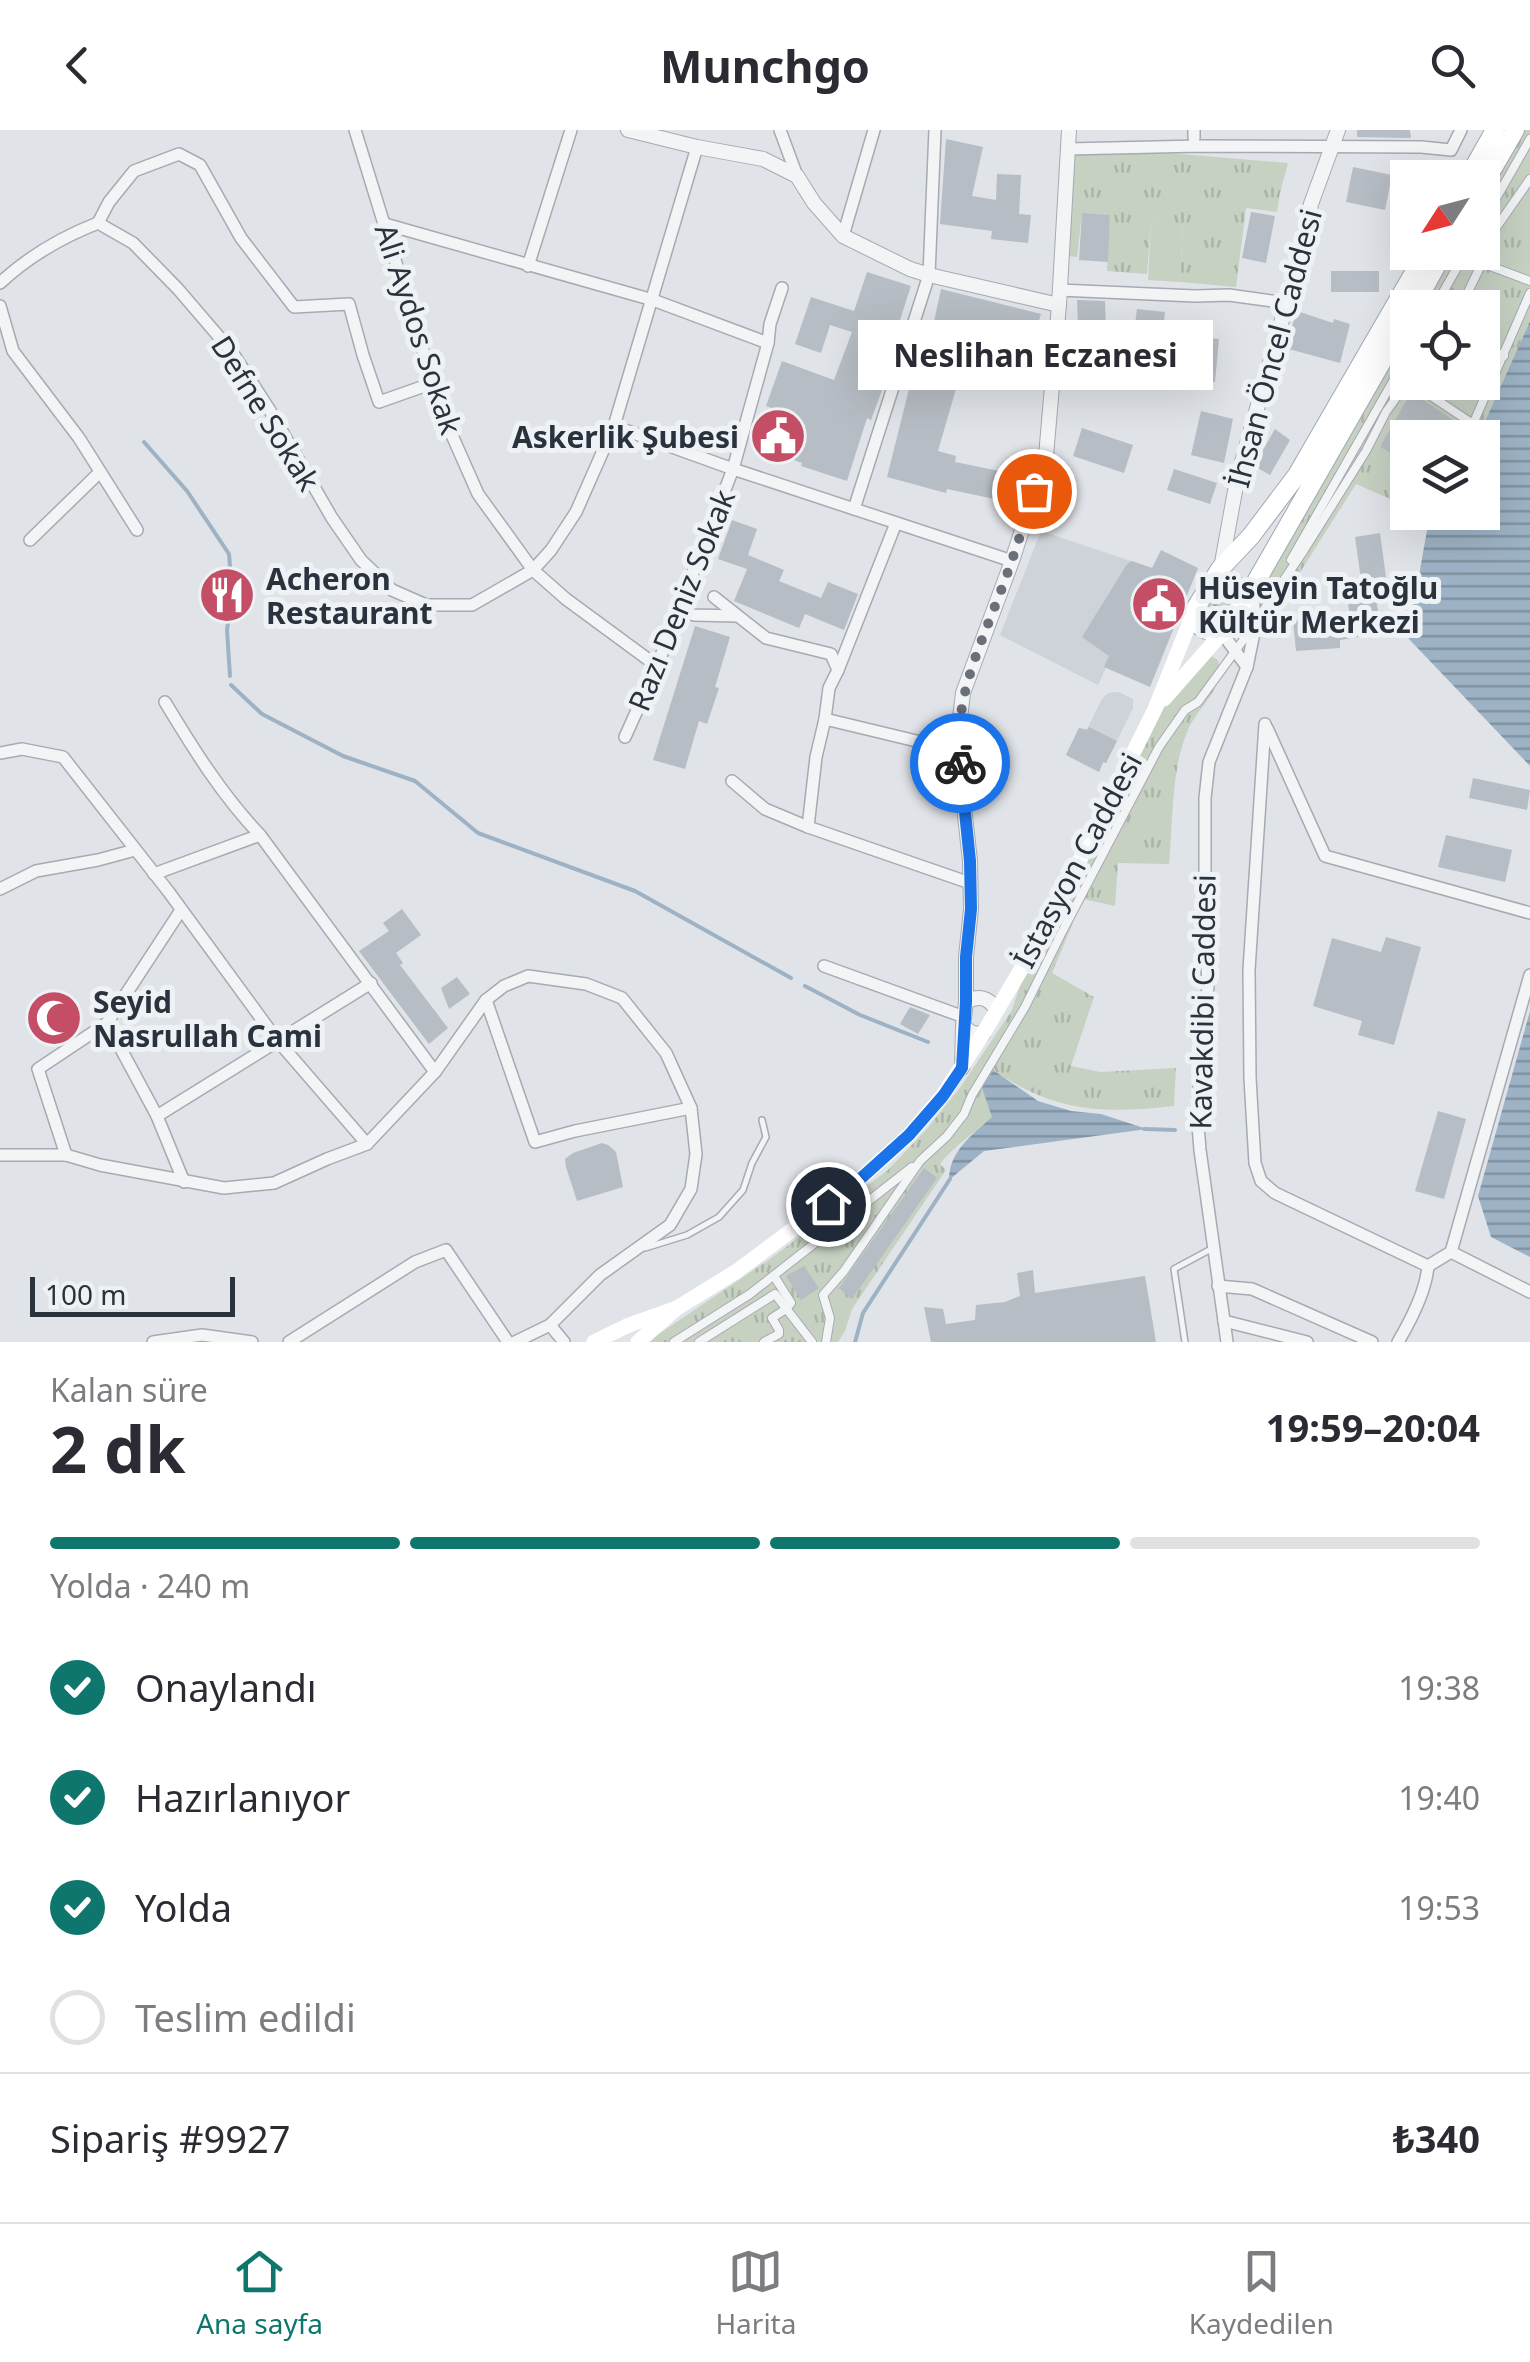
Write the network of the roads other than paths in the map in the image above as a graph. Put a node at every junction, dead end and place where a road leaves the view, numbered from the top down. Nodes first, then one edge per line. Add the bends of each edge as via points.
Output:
1 (356, 130) edge
2 (571, 130) edge
3 (628, 130) edge
4 (780, 130) edge
5 (874, 130) edge
6 (935, 130) edge
7 (1069, 130) edge
8 (1338, 130) edge
9 (1462, 130) edge
10 (1495, 130) edge
11 (1515, 130) edge
12 (1530, 139) edge
13 (697, 147) junction
14 (1332, 148) junction
15 (1068, 149) junction
16 (1478, 160) edge
17 (1498, 160) edge
18 (798, 176) junction
19 (1530, 181) edge
20 (1500, 192) edge
21 (1500, 222) edge
22 (98, 223) junction
23 (385, 224) junction
24 (843, 236) junction
25 (528, 266) junction
26 (1416, 270) edge
27 (1500, 270) edge
28 (928, 275) junction
29 (1530, 281) edge
30 (0, 283) edge
31 (782, 288) dead end
32 (1530, 293) edge
33 (1059, 298) junction
34 (653, 300) junction
35 (1286, 303) junction
36 (0, 306) edge
37 (768, 343) junction
38 (1390, 347) edge
39 (13, 351) junction
40 (1500, 354) edge
41 (1504, 356) junction
42 (0, 360) edge
43 (1500, 365) edge
44 (434, 383) junction
45 (1390, 386) edge
46 (1395, 400) edge
47 (1436, 400) edge
48 (1484, 400) edge
49 (614, 426) junction
50 (733, 469) junction
51 (100, 472) junction
52 (854, 509) junction
53 (896, 523) junction
54 (137, 530) dead end
55 (30, 540) dead end
56 (1012, 562) junction
57 (1220, 569) junction
58 (533, 570) junction
59 (1253, 587) junction
60 (714, 597) dead end
61 (1195, 609) junction
62 (678, 612) junction
63 (737, 616) junction
64 (1257, 617) junction
65 (1222, 633) junction
66 (1236, 650) junction
67 (656, 666) junction
68 (1247, 667) junction
69 (838, 670) junction
70 (166, 702) dead end
71 (1155, 709) junction
72 (825, 719) junction
73 (625, 738) dead end
74 (958, 751) junction
75 (0, 753) edge
76 (732, 781) dead end
77 (808, 827) junction
78 (260, 835) junction
79 (136, 850) junction
80 (154, 874) junction
81 (970, 884) junction
82 (0, 889) edge
83 (182, 910) junction
84 (1530, 913) edge
85 (824, 966) dead end
86 (1530, 976) edge
87 (371, 983) junction
88 (486, 1000) junction
89 (996, 1010) junction
90 (965, 1015) junction
91 (107, 1023) junction
92 (983, 1034) junction
93 (277, 1040) junction
94 (962, 1068) junction
95 (435, 1072) junction
96 (691, 1108) junction
97 (157, 1116) junction
98 (762, 1120) dead end
99 (367, 1144) junction
100 (926, 1154) junction
101 (0, 1155) edge
102 (66, 1155) junction
103 (184, 1182) junction
104 (1213, 1248) junction
105 (633, 1252) junction
106 (1452, 1252) junction
107 (1428, 1266) junction
108 (774, 1276) junction
109 (1218, 1286) junction
110 (1530, 1292) edge
111 (678, 1308) junction
112 (786, 1309) junction
113 (1224, 1321) junction
114 (706, 1322) junction
115 (550, 1324) junction
116 (713, 1333) junction
117 (153, 1342) edge
118 (252, 1342) edge
119 (289, 1342) edge
120 (512, 1342) edge
121 (564, 1342) edge
122 (596, 1342) edge
123 (638, 1342) edge
124 (674, 1342) edge
125 (699, 1342) edge
126 (719, 1342) edge
127 (764, 1342) edge
128 (812, 1342) edge
129 (826, 1342) edge
130 (1186, 1342) edge
131 (1227, 1342) edge
132 (1307, 1342) edge
133 (1372, 1342) edge
134 (1398, 1342) edge

1 - 23 street, Ali Aydos Sokak
2 - 25 street
3 - 13 street
4 - 18 street
5 - 24 street
6 - 28 street
7 - 15 street
8 - 14 street, İhsan Öncel Caddesi
9 - 14 street via 1451,150
10 - 16 main road
11 - 17 main road
12 - 20 street
13 - 18 street via 763,159
13 - 34 street
14 - 15 street
14 - 35 street, İhsan Öncel Caddesi via 1310,204
15 - 33 street
18 - 24 street
19 - 21 street
22 - 30 street via 21,264
22 - 44 street via 134,171 180,154 200,166 241,238 294,307 349,304 379,402
22 - 58 street, Defne Sokak via 133,243 232,352 332,518 392,590 426,605 472,605
23 - 25 street
23 - 44 street, Ali Aydos Sokak
24 - 28 street
25 - 34 street
26 - 57 main road via 1298,475
27 - 29 street
28 - 33 street
28 - 52 street
31 - 37 street, Razı Deniz Sokak
32 - 41 street
33 - 35 street via 1229,294
33 - 56 street via 1046,456
34 - 37 street
34 - 49 street
35 - 57 street, İhsan Öncel Caddesi
36 - 39 street
37 - 50 street, Razı Deniz Sokak
38 - 59 main road
39 - 42 street
39 - 51 street
40 - 41 street
41 - 43 street
44 - 58 street, Ali Aydos Sokak via 478,494
45 - 64 street
46 - 64 street
47 - 48 street via 1473,424
49 - 50 street
49 - 58 street via 576,512
50 - 52 street
50 - 62 street, Razı Deniz Sokak
51 - 54 street
51 - 55 street
52 - 53 street
53 - 56 street
53 - 69 street
56 - 74 street via 963,693
57 - 59 main road via 1246,564
57 - 61 main road
58 - 67 street, Ali Aydos Sokak
59 - 64 street, Kavakdibi Caddesi
59 - 65 main road
60 - 63 street
61 - 65 main road via 1201,628
61 - 71 main road, İstasyon Caddesi
62 - 63 street
62 - 67 street, Razı Deniz Sokak
63 - 69 street via 766,638 831,654
64 - 66 street
64 - 68 street, Kavakdibi Caddesi
65 - 66 street
65 - 71 main road, İstasyon Caddesi
66 - 68 street
66 - 100 street via 1159,747 964,1114
67 - 73 street, Razı Deniz Sokak
68 - 104 street, Kavakdibi Caddesi via 1209,762 1205,798 1208,985 1197,1113
69 - 72 street
70 - 78 street via 194,752
71 - 89 main road, İstasyon Caddesi via 1050,920
72 - 74 street
72 - 77 street
74 - 81 street
75 - 79 street via 22,749 63,757
76 - 77 street via 764,808
77 - 81 street
78 - 80 street
78 - 87 street
79 - 80 street
79 - 82 street via 36,870
80 - 83 street
81 - 90 street
83 - 91 street
83 - 93 street
84 - 107 street via 1325,856 1266,724 1249,970 1255,1163 1274,1194
85 - 90 street
86 - 106 street
87 - 93 street
87 - 95 street
88 - 95 street
88 - 96 street via 528,976 586,984 622,998 666,1052
88 - 96 street via 535,1142
89 - 90 street via 977,997
89 - 92 main road, İstasyon Caddesi
90 - 92 street via 972,1033
90 - 94 street
91 - 97 street
91 - 102 street via 38,1070
92 - 94 main road
93 - 97 street
93 - 99 street
94 - 111 main road via 909,1135 859,1180
95 - 99 street
96 - 105 street via 691,1189 670,1224
97 - 103 street
98 - 105 lane via 766,1136 743,1190 719,1216 688,1236
99 - 103 street via 274,1184 224,1188
100 - 108 street
100 - 129 street via 823,1295 830,1318
101 - 102 street
102 - 103 street
104 - 109 street, Kavakdibi Caddesi
104 - 130 lane via 1174,1269
105 - 115 street
106 - 107 street
106 - 110 street
107 - 134 street
108 - 112 street via 791,1303
108 - 114 street
109 - 113 street, Kavakdibi Caddesi
109 - 133 street via 1252,1288
111 - 122 main road
111 - 123 main road
112 - 116 street via 776,1294
112 - 127 street via 772,1318 778,1334
112 - 128 street
113 - 131 street, Kavakdibi Caddesi
113 - 132 street
114 - 116 street
114 - 124 street
115 - 120 street
115 - 121 street
116 - 125 street
116 - 126 street
117 - 118 street via 202,1335
119 - 120 street via 446,1250

